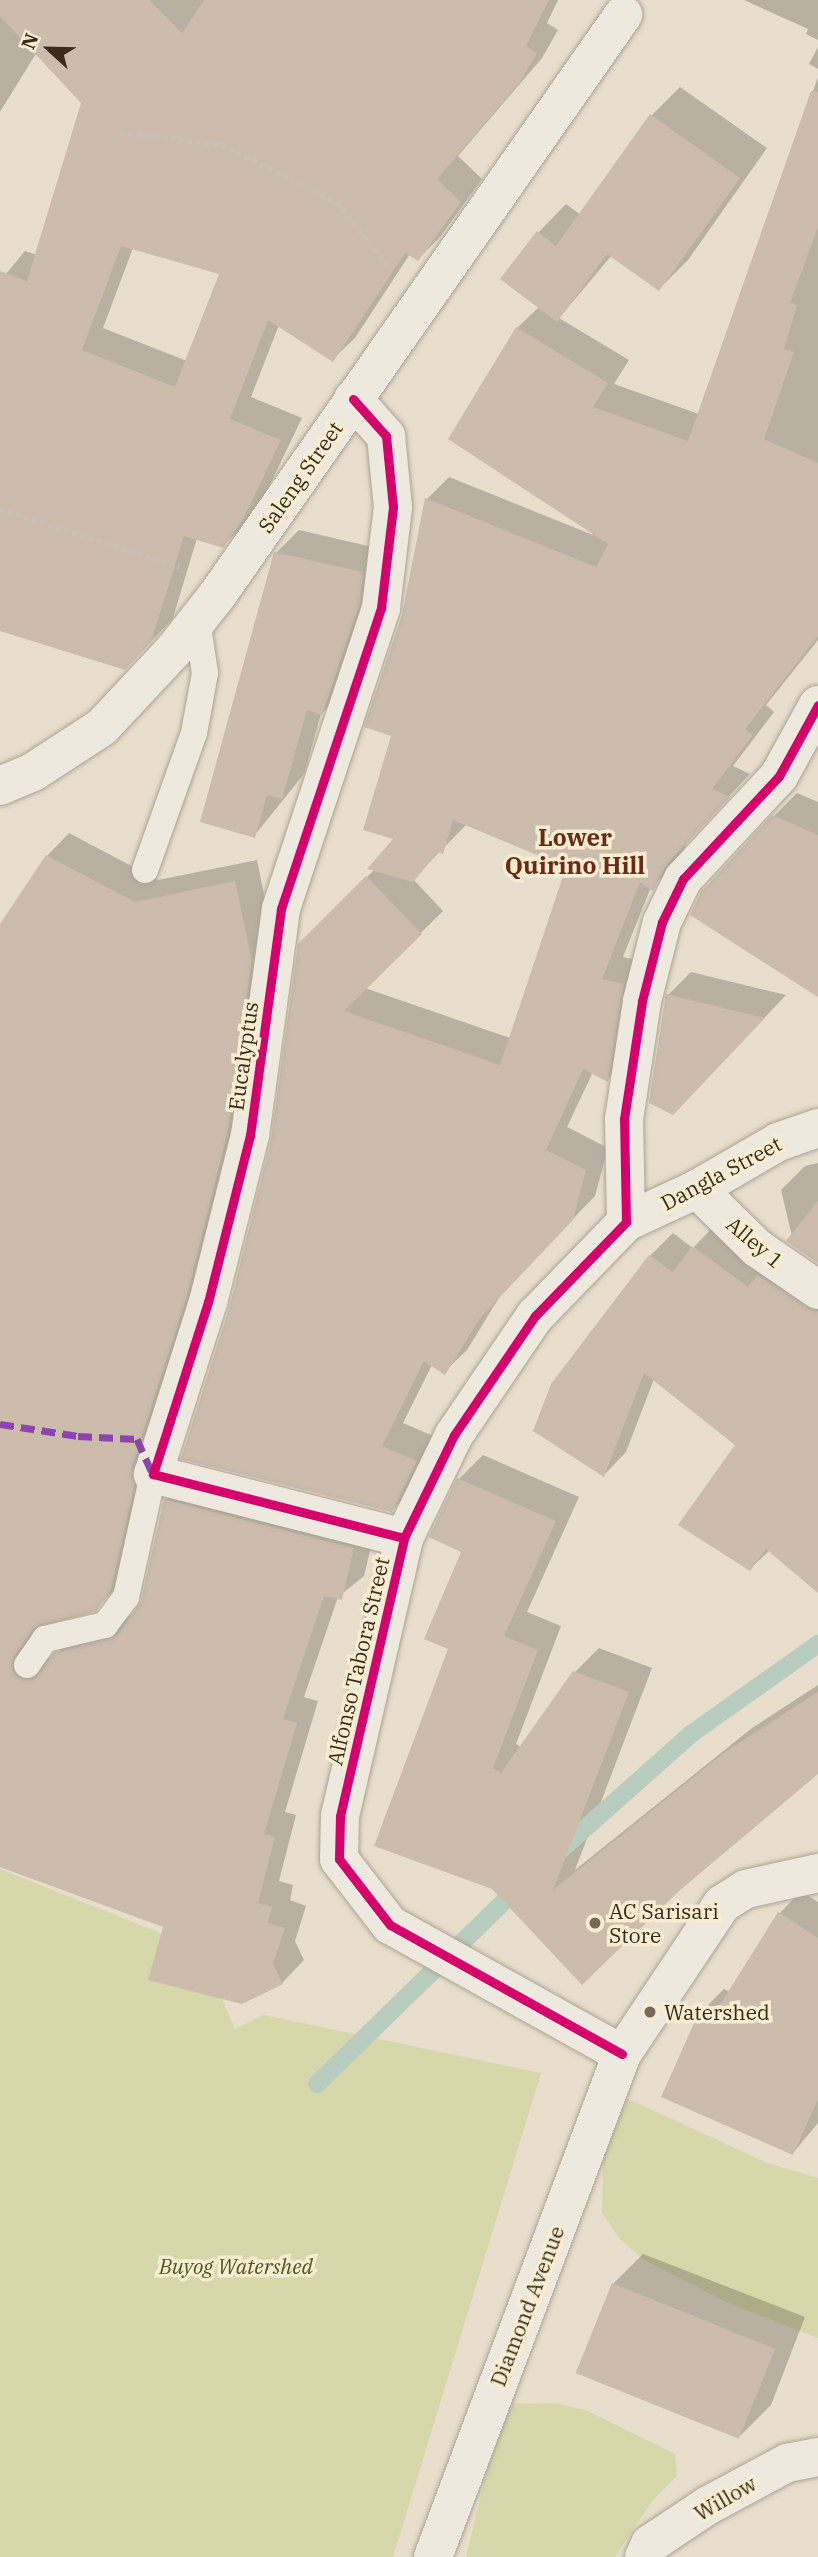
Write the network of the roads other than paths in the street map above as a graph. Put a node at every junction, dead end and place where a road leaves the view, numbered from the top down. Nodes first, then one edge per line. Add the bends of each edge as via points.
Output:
1 (629, 5) edge
2 (354, 399) junction
3 (207, 607) junction
4 (818, 705) edge
5 (0, 786) edge
6 (145, 870) dead end
7 (818, 1128) edge
8 (697, 1189) junction
9 (626, 1222) junction
10 (818, 1290) edge
11 (153, 1474) junction
12 (404, 1538) junction
13 (27, 1665) dead end
14 (818, 1873) edge
15 (622, 2054) junction
16 (818, 2457) edge
17 (433, 2557) edge
18 (644, 2557) edge

1 - 2 street, Saleng Street
2 - 3 street, Saleng Street
2 - 11 street, Eucalyptus via 386,436 393,507 381,608 281,909 250,1135 208,1302
3 - 5 street, Saleng Street via 102,727 33,772
3 - 6 lane via 205,673 194,733
4 - 9 street via 779,776 683,879 662,922 642,1001 624,1119
7 - 8 street, Dangla Street via 778,1142
8 - 9 street, Dangla Street
8 - 10 street, Alley 1 via 757,1248
9 - 12 street, Alfonso Tabora Street via 535,1316 454,1435
11 - 12 street
11 - 13 lane via 126,1597 105,1625 45,1639
12 - 15 street, Alfonso Tabora Street via 340,1816 340,1859 390,1925
14 - 15 street, Diamond Avenue via 746,1889 722,1904
15 - 17 street, Diamond Avenue
16 - 18 street, Willow via 787,2463 707,2506 650,2544

